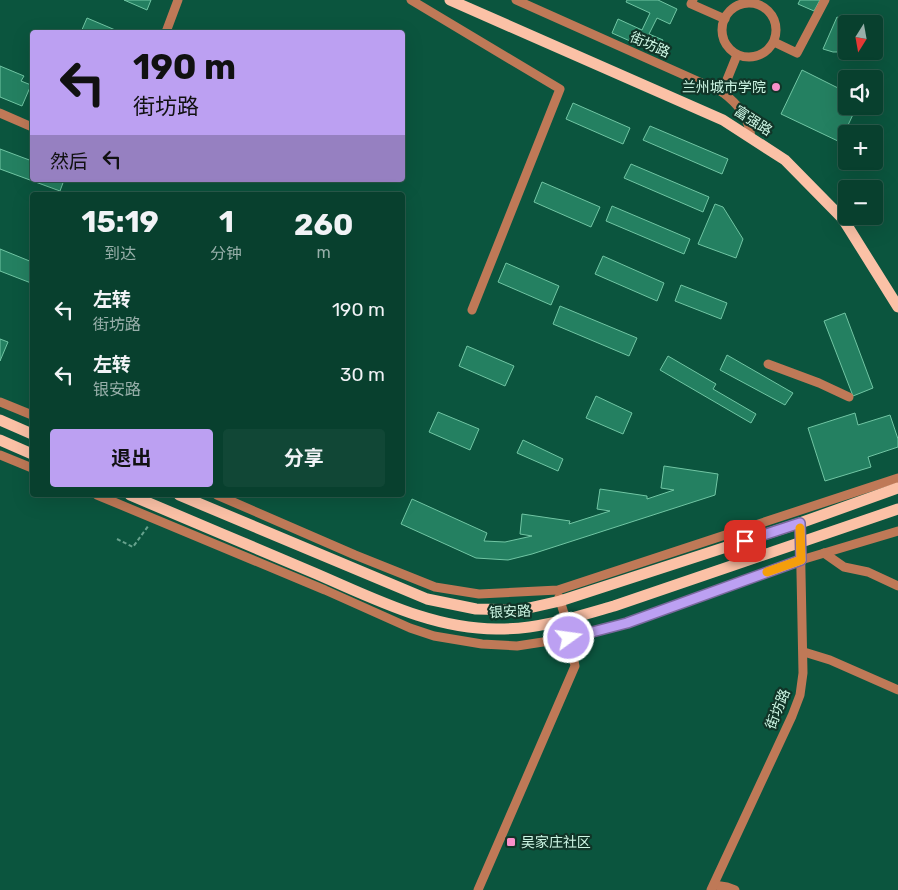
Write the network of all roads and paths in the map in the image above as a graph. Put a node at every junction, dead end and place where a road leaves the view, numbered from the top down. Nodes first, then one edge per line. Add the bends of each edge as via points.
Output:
1 (178, 0) edge
2 (412, 0) edge
3 (450, 0) edge
4 (516, 0) edge
5 (693, 0) edge
6 (825, 0) edge
7 (725, 19) junction
8 (167, 30) edge
9 (774, 42) junction
10 (738, 55) junction
11 (722, 92) junction
12 (0, 113) edge
13 (30, 126) edge
14 (751, 138) junction
15 (898, 307) edge
16 (472, 310) dead end
17 (768, 364) dead end
18 (849, 397) dead end
19 (0, 402) edge
20 (30, 414) edge
21 (0, 420) edge
22 (30, 433) edge
23 (0, 440) edge
24 (30, 453) edge
25 (0, 455) edge
26 (30, 467) edge
27 (898, 478) edge
28 (898, 488) edge
29 (102, 497) edge
30 (135, 497) edge
31 (184, 497) edge
32 (222, 497) edge
33 (898, 509) edge
34 (153, 518) junction
35 (800, 523) junction
36 (898, 530) edge
37 (117, 539) dead end
38 (801, 542) junction
39 (824, 553) junction
40 (801, 560) junction
41 (898, 586) edge
42 (559, 596) junction
43 (566, 620) junction
44 (569, 638) junction
45 (804, 652) junction
46 (898, 690) edge
47 (713, 887) edge
48 (478, 890) edge
49 (735, 890) edge

1 - 8 street
2 - 16 street via 560,89
3 - 14 main road, 富强路 via 723,120
4 - 11 street, 街坊路
5 - 7 street via 691,4
6 - 9 street via 797,53
7 - 9 street via 740,5 761,6 775,22
7 - 10 street via 724,39
9 - 10 street via 758,56
10 - 11 street
11 - 14 street, 街坊路 via 744,114
12 - 13 street
14 - 15 main road, 富强路 via 785,160 843,219
17 - 18 street
19 - 20 street
21 - 22 main road
23 - 24 main road
25 - 26 street
27 - 42 street
28 - 35 main road, 银安路
29 - 34 street
30 - 43 main road, 银安路 via 429,619 466,627 498,629
31 - 42 main road, 银安路 via 427,599 476,609 520,610
32 - 42 street via 435,587 479,594
33 - 38 main road, 银安路
34 - 37 path via 133,547
34 - 44 street via 434,636 517,646
35 - 38 street, 街坊路
35 - 42 main road, 银安路
36 - 39 street
38 - 40 street, 街坊路
38 - 43 main road, 银安路
39 - 40 street
39 - 41 street via 844,567 868,572
40 - 44 street via 627,623
40 - 45 street, 街坊路
42 - 43 street
43 - 44 street
44 - 48 street via 575,666
45 - 46 street
45 - 47 street, 街坊路 via 800,695 792,716
47 - 49 street

